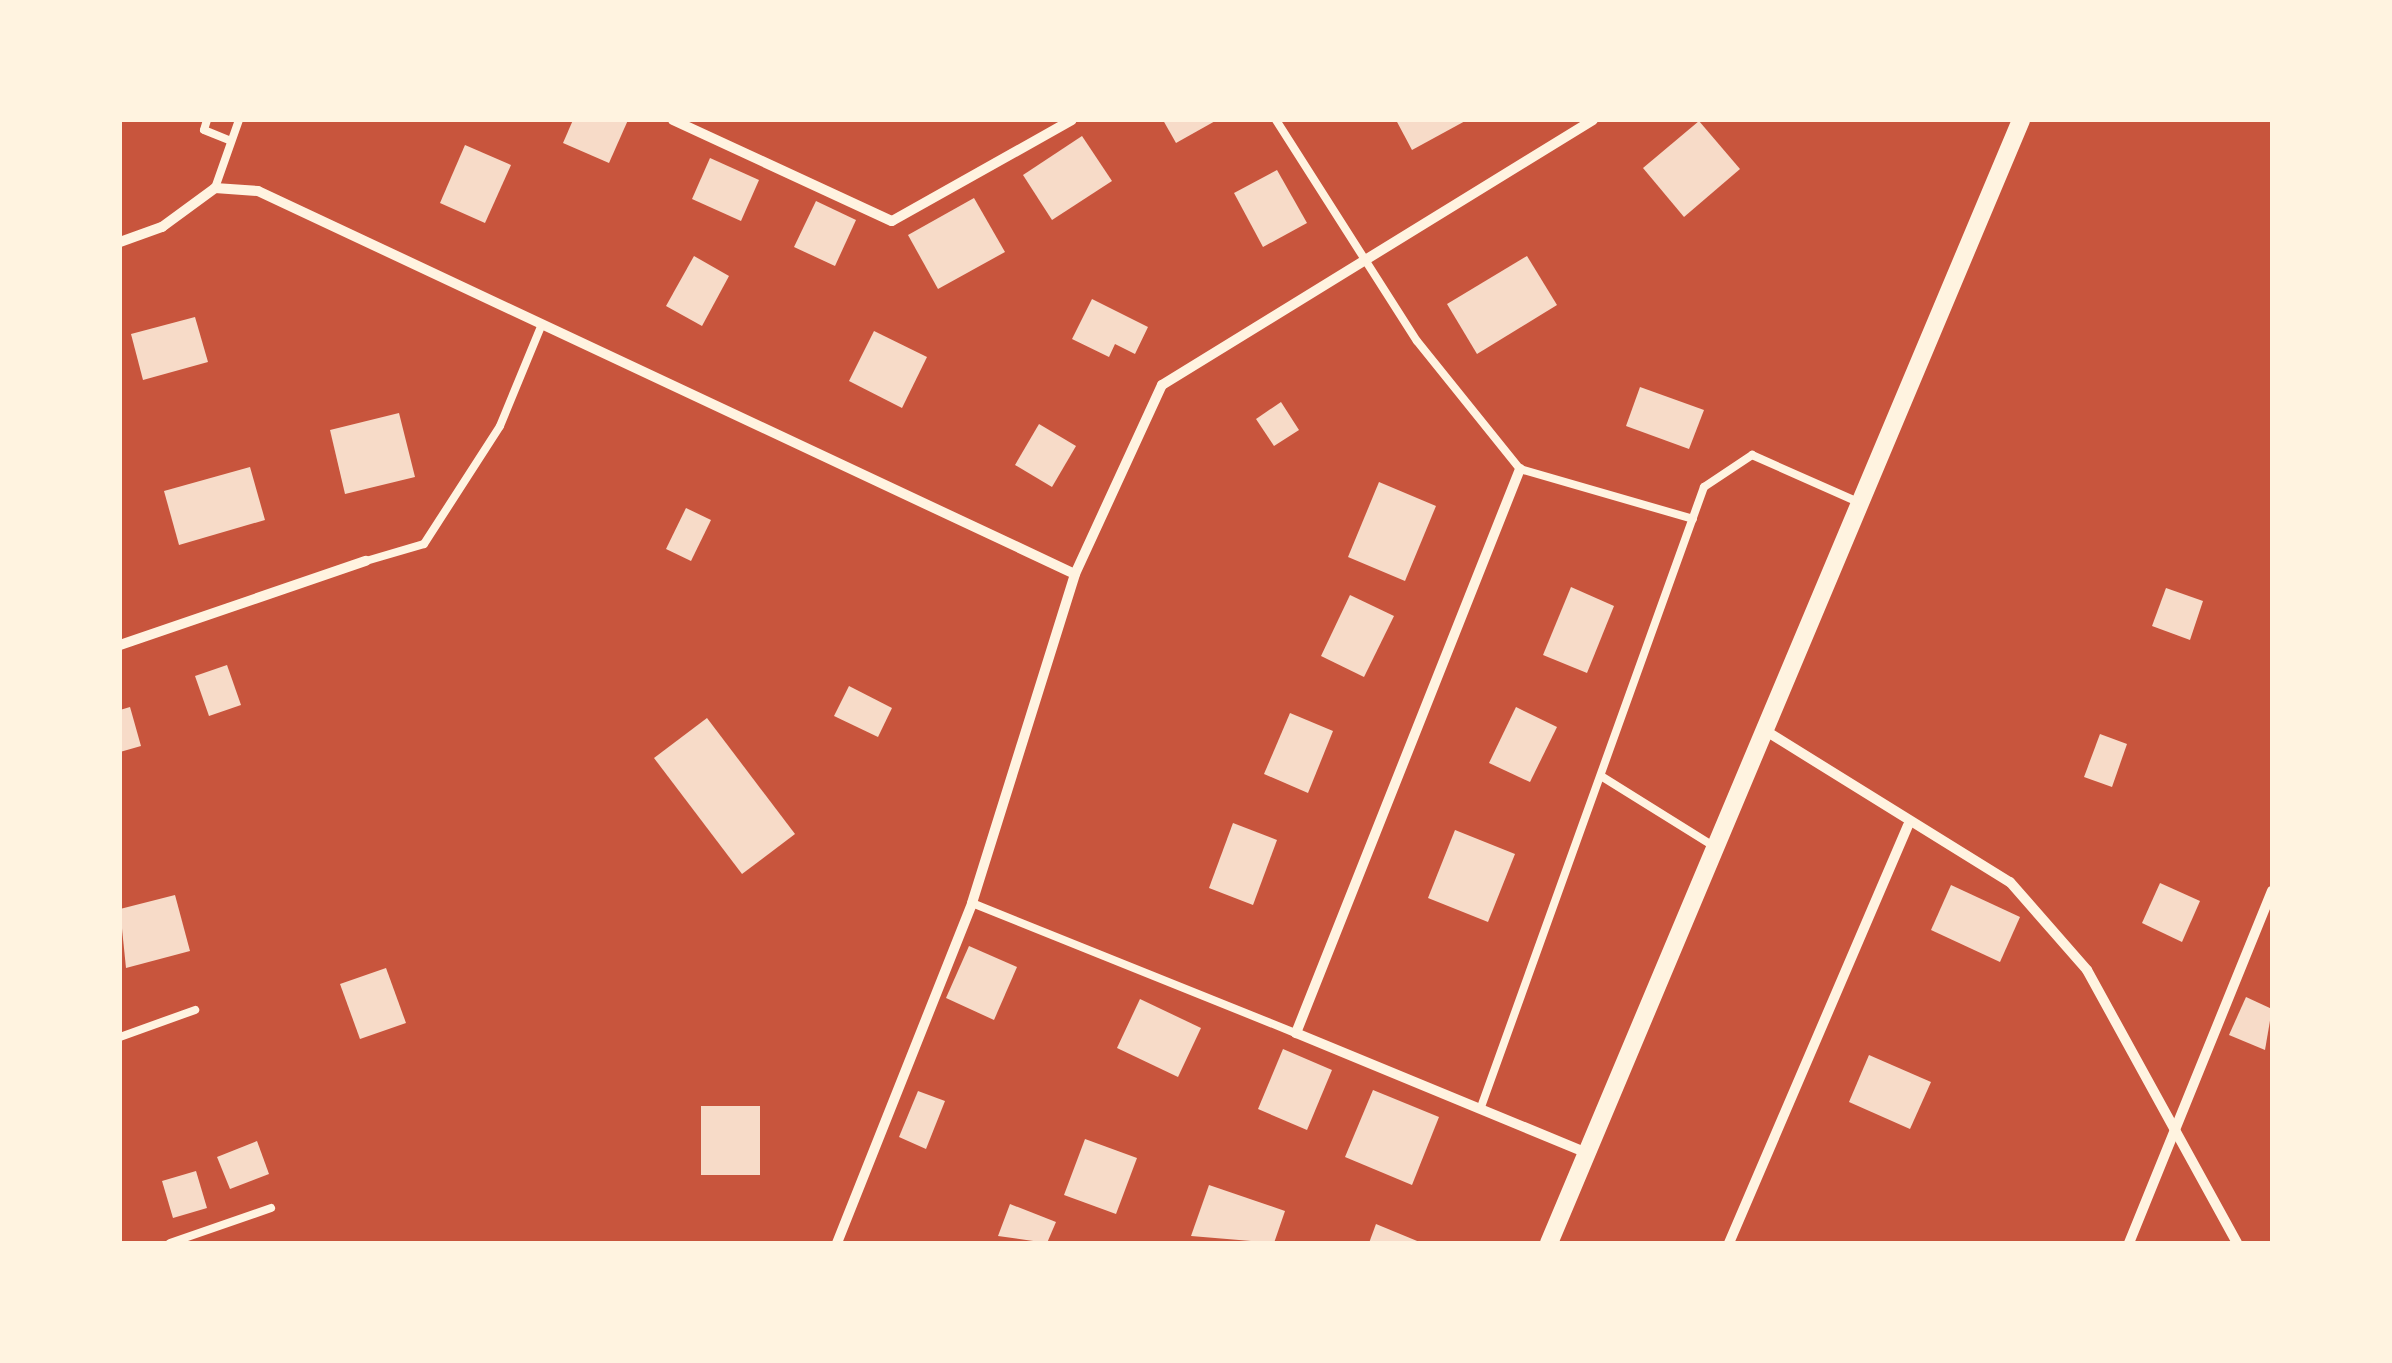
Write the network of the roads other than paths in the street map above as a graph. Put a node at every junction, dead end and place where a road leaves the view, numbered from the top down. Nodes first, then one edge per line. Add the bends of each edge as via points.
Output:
1 (208, 120) edge
2 (239, 120) edge
3 (674, 120) edge
4 (1072, 120) edge
5 (1276, 120) edge
6 (1592, 120) edge
7 (2020, 120) edge
8 (229, 140) junction
9 (214, 188) junction
10 (120, 242) edge
11 (1365, 256) junction
12 (542, 324) junction
13 (1520, 469) junction
14 (1858, 502) junction
15 (1693, 518) junction
16 (366, 560) joint
17 (1075, 574) junction
18 (120, 644) edge
19 (1766, 731) junction
20 (1600, 776) junction
21 (1908, 826) junction
22 (1718, 850) junction
23 (2272, 891) edge
24 (972, 903) junction
25 (195, 1010) dead end
26 (1296, 1033) junction
27 (120, 1037) edge
28 (1481, 1106) junction
29 (2176, 1125) junction
30 (1587, 1153) junction
31 (271, 1208) dead end
32 (170, 1243) edge
33 (837, 1243) edge
34 (1549, 1243) edge
35 (1728, 1243) edge
36 (2129, 1243) edge
37 (2237, 1243) edge

1 - 8 lane via 204,130
2 - 8 lane
3 - 4 street via 892,221
5 - 11 lane
6 - 11 street via 1560,148
7 - 14 street
8 - 9 lane
9 - 10 street via 162,228
9 - 12 street via 258,191
11 - 13 lane via 1417,340
11 - 17 street via 1162,385
12 - 16 lane via 500,426 424,544
12 - 17 street
13 - 15 lane
13 - 26 street
14 - 15 lane via 1752,455 1704,487
14 - 19 street
15 - 20 lane
16 - 18 street
17 - 24 street
19 - 21 street
19 - 22 street
20 - 22 lane
20 - 28 lane
21 - 29 street via 2010,882 2087,970
21 - 35 street
22 - 30 street
23 - 29 street
24 - 26 lane
24 - 33 street
25 - 27 lane
26 - 28 street
28 - 30 street
29 - 36 street
29 - 37 street
30 - 34 street
31 - 32 lane

